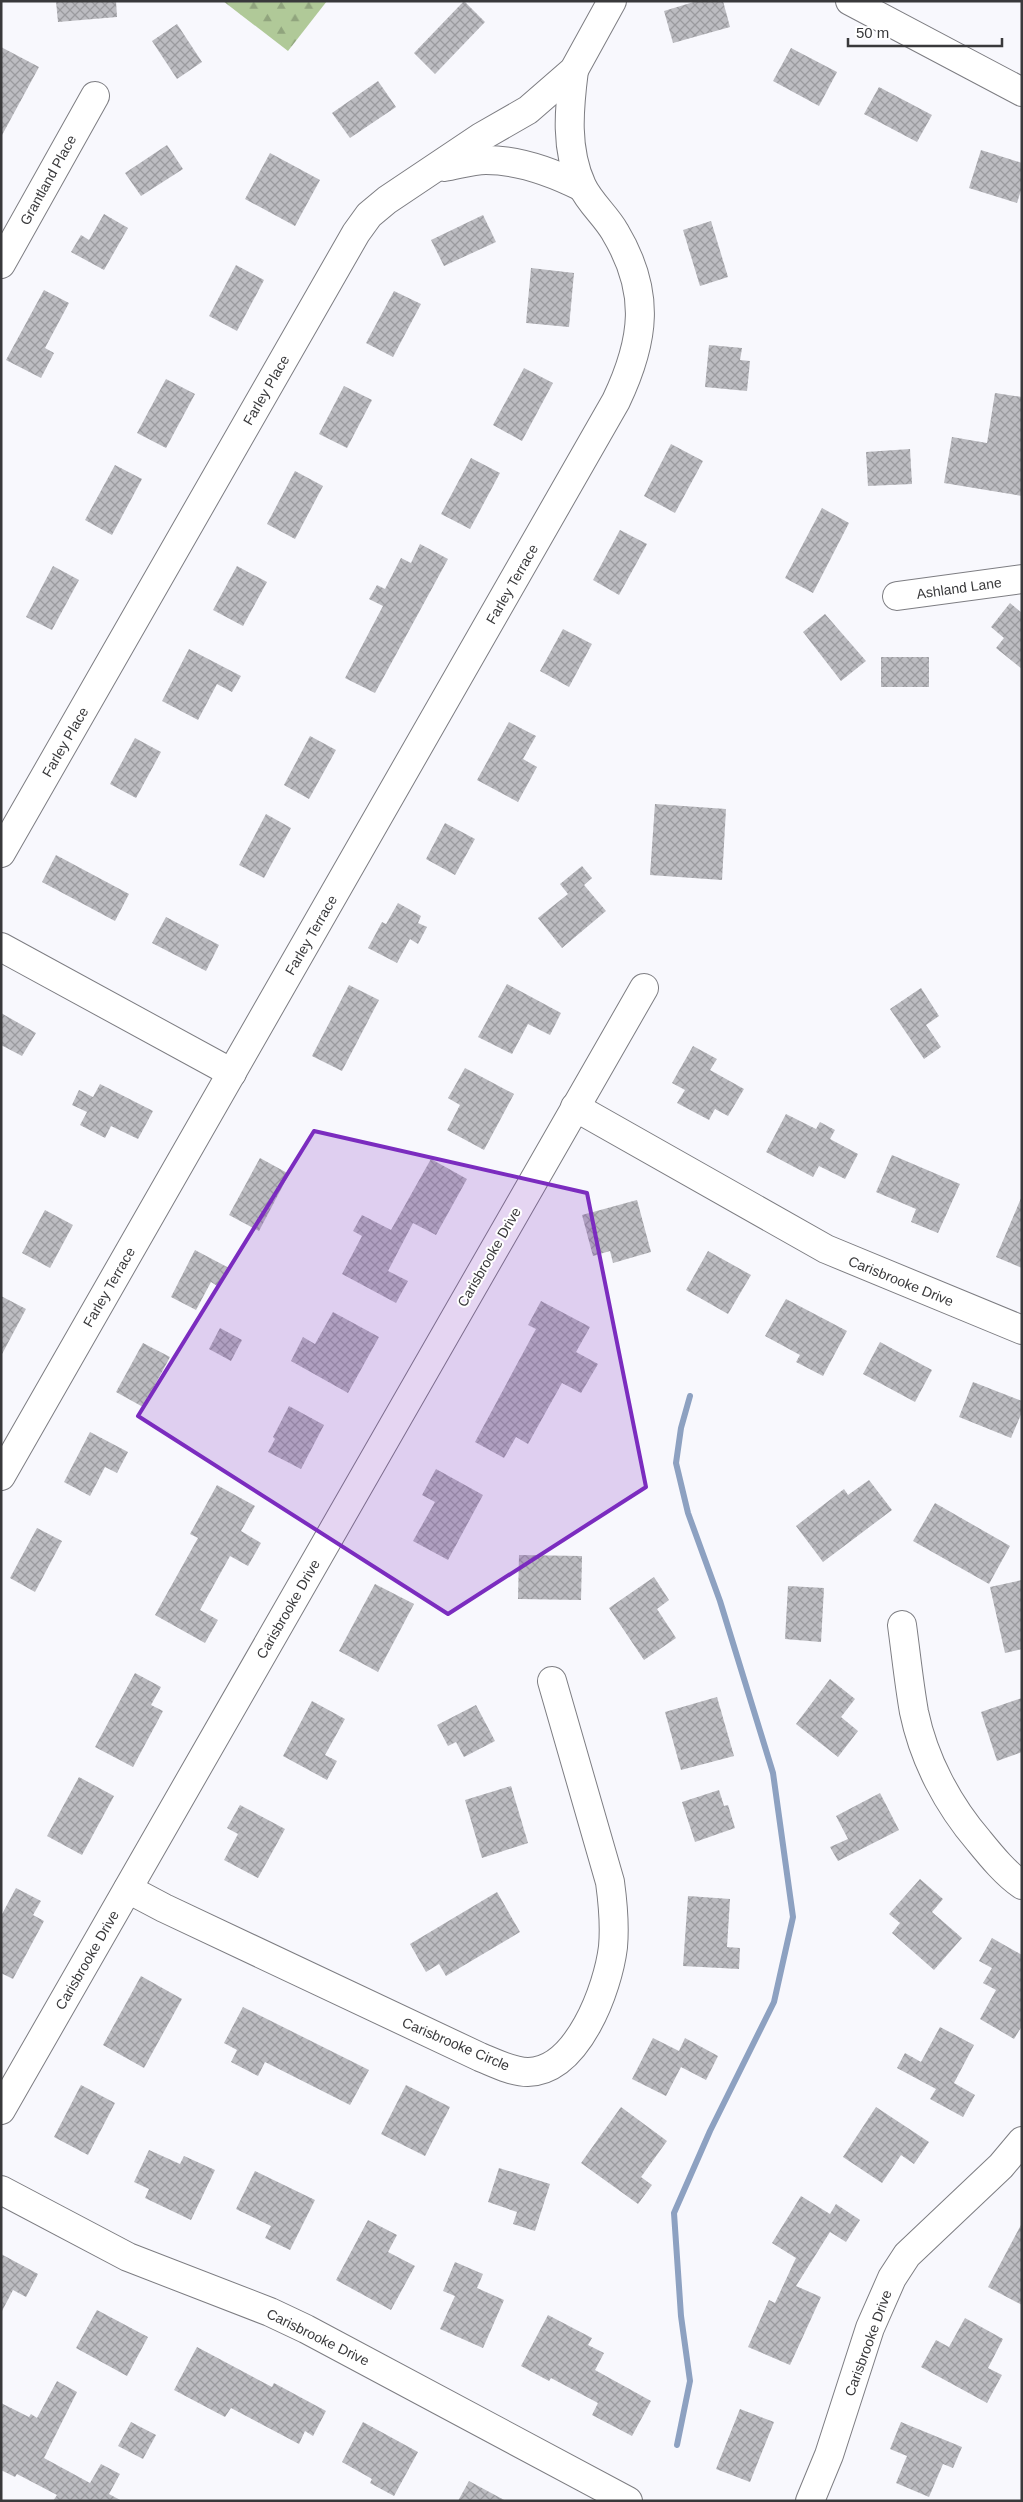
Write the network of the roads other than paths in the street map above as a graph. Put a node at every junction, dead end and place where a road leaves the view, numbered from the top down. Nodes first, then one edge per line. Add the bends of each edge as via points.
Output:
1 (612, 1) edge
2 (850, 1) edge
3 (574, 70) junction
4 (1022, 92) edge
5 (96, 96) dead end
6 (434, 169) junction
7 (582, 187) junction
8 (1, 264) edge
9 (1022, 579) edge
10 (897, 596) dead end
11 (1, 854) edge
12 (1, 947) edge
13 (644, 988) dead end
14 (232, 1073) junction
15 (575, 1107) junction
16 (1022, 1330) edge
17 (1, 1476) edge
18 (902, 1625) dead end
19 (552, 1681) dead end
20 (1022, 1885) edge
21 (128, 1889) junction
22 (1, 2110) edge
23 (1022, 2141) edge
24 (1, 2190) edge
25 (628, 2501) edge
26 (810, 2501) edge

1 - 3 street, Farley Place
2 - 4 street
3 - 6 street, Farley Place via 528,110
3 - 7 street, Farley Terrace via 569,127
5 - 8 street, Grantland Place
6 - 7 street via 485,160 562,177
6 - 11 street, Farley Place via 381,205 356,233
7 - 14 street, Farley Terrace via 614,231 628,256 637,284 642,314 629,374 612,410
9 - 10 street, Ashland Lane
12 - 14 street
13 - 15 street, Carisbrooke Drive
14 - 17 street, Farley Terrace
15 - 16 street, Carisbrooke Drive via 826,1249
15 - 21 street, Carisbrooke Drive
18 - 20 street via 915,1714 928,1758 962,1821
19 - 21 street, Carisbrooke Circle via 610,1882 614,1912 613,1948 596,2008 563,2058 547,2067 528,2072 480,2057
21 - 22 street, Carisbrooke Drive
23 - 26 street, Carisbrooke Drive via 1001,2166 907,2255 892,2278 870,2328 829,2455
24 - 25 street, Carisbrooke Drive via 128,2257 306,2329

